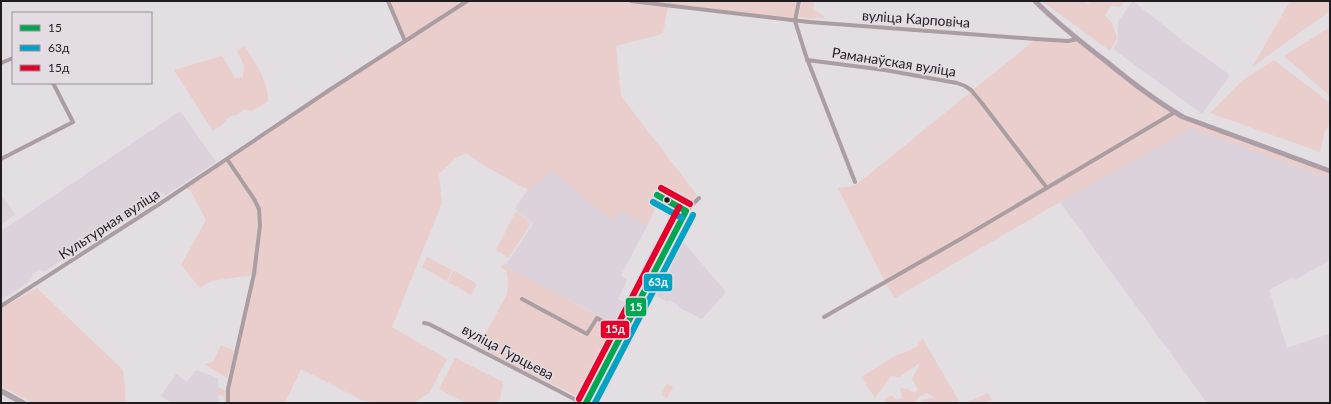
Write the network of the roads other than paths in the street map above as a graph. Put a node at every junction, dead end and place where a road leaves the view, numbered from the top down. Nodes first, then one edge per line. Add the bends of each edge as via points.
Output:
1 (388, 1) edge
2 (467, 1) edge
3 (631, 1) edge
4 (799, 1) edge
5 (1034, 1) edge
6 (796, 21) junction
7 (1077, 39) junction
8 (405, 41) junction
9 (12, 58) edge
10 (808, 60) junction
11 (1, 63) edge
12 (53, 84) edge
13 (1175, 112) junction
14 (1, 159) edge
15 (227, 159) junction
16 (1330, 171) edge
17 (855, 182) dead end
18 (1047, 188) junction
19 (699, 198) dead end
20 (522, 299) dead end
21 (1, 306) edge
22 (824, 317) dead end
23 (424, 323) dead end
24 (622, 332) junction
25 (1, 391) edge
26 (23, 403) edge
27 (228, 403) edge
28 (582, 403) edge
29 (586, 403) edge

1 - 8 street
2 - 8 street, Культурная вуліца
3 - 6 street, вуліца Карповіча
4 - 6 street
5 - 7 main road
6 - 7 street, вуліца Карповіча via 1036,39
6 - 10 street
7 - 13 main road
8 - 15 street, Культурная вуліца
9 - 11 street
10 - 17 street
10 - 18 street, Раманаўская вуліца via 885,70 966,86
12 - 14 street via 72,122
13 - 16 main road via 1191,121
13 - 18 street
15 - 21 street, Культурная вуліца
15 - 27 street via 254,199 260,219 254,274 228,388
18 - 22 street
19 - 24 street via 686,211
20 - 24 street via 587,334 597,318
23 - 28 street, вуліца Гурцьева via 478,348
24 - 29 street
25 - 26 highway

